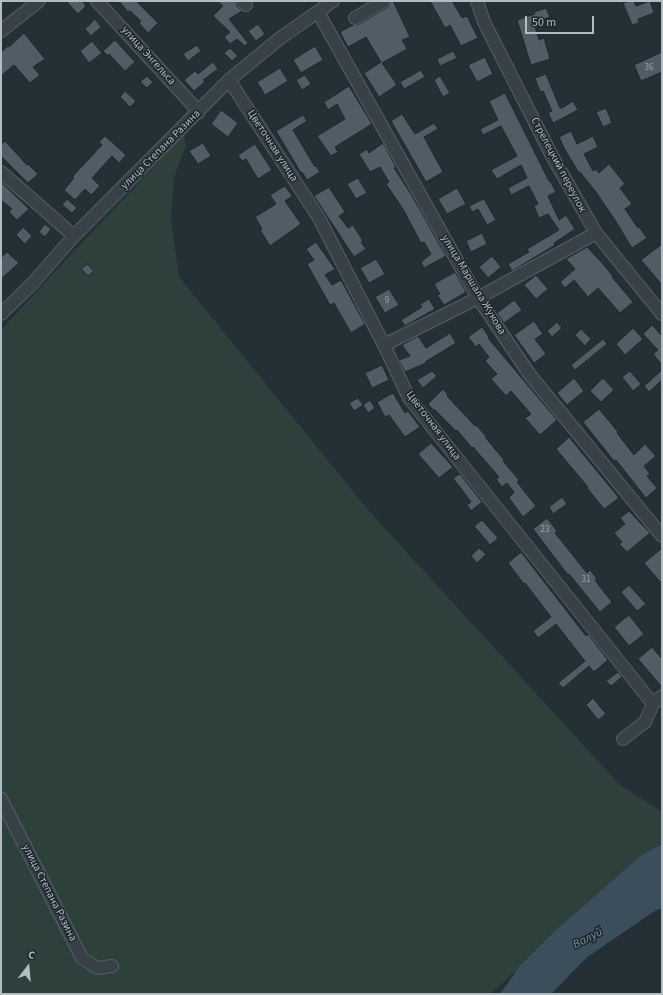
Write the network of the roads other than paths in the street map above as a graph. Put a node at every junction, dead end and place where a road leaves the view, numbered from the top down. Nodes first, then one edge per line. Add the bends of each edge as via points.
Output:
1 (39, 1) edge
2 (97, 1) edge
3 (333, 1) edge
4 (384, 1) edge
5 (478, 1) edge
6 (318, 12) junction
7 (355, 18) dead end
8 (1, 31) edge
9 (229, 80) junction
10 (199, 112) junction
11 (1, 172) edge
12 (596, 233) junction
13 (74, 236) junction
14 (478, 298) junction
15 (1, 314) edge
16 (662, 314) edge
17 (384, 345) junction
18 (662, 536) edge
19 (657, 700) edge
20 (623, 739) dead end
21 (1, 799) edge
22 (112, 966) dead end

1 - 8 street
2 - 10 street, улица Энгельса
3 - 6 street, улица Степана Разина
4 - 7 street
5 - 12 street, Стрелецкий переулок via 484,22 552,156
6 - 9 street, улица Степана Разина via 279,39
6 - 14 street, улица Маршала Жукова
9 - 10 street, улица Степана Разина
9 - 17 street, Цветочная улица via 319,218
10 - 13 street, улица Степана Разина
11 - 13 street
12 - 14 street
12 - 16 street, Стрелецкий переулок
13 - 15 street, улица Степана Разина via 32,284
14 - 17 street
14 - 18 street, улица Маршала Жукова via 530,375
17 - 19 street, Цветочная улица via 409,398
19 - 20 street via 645,722
21 - 22 street, улица Степана Разина via 82,958 97,968

